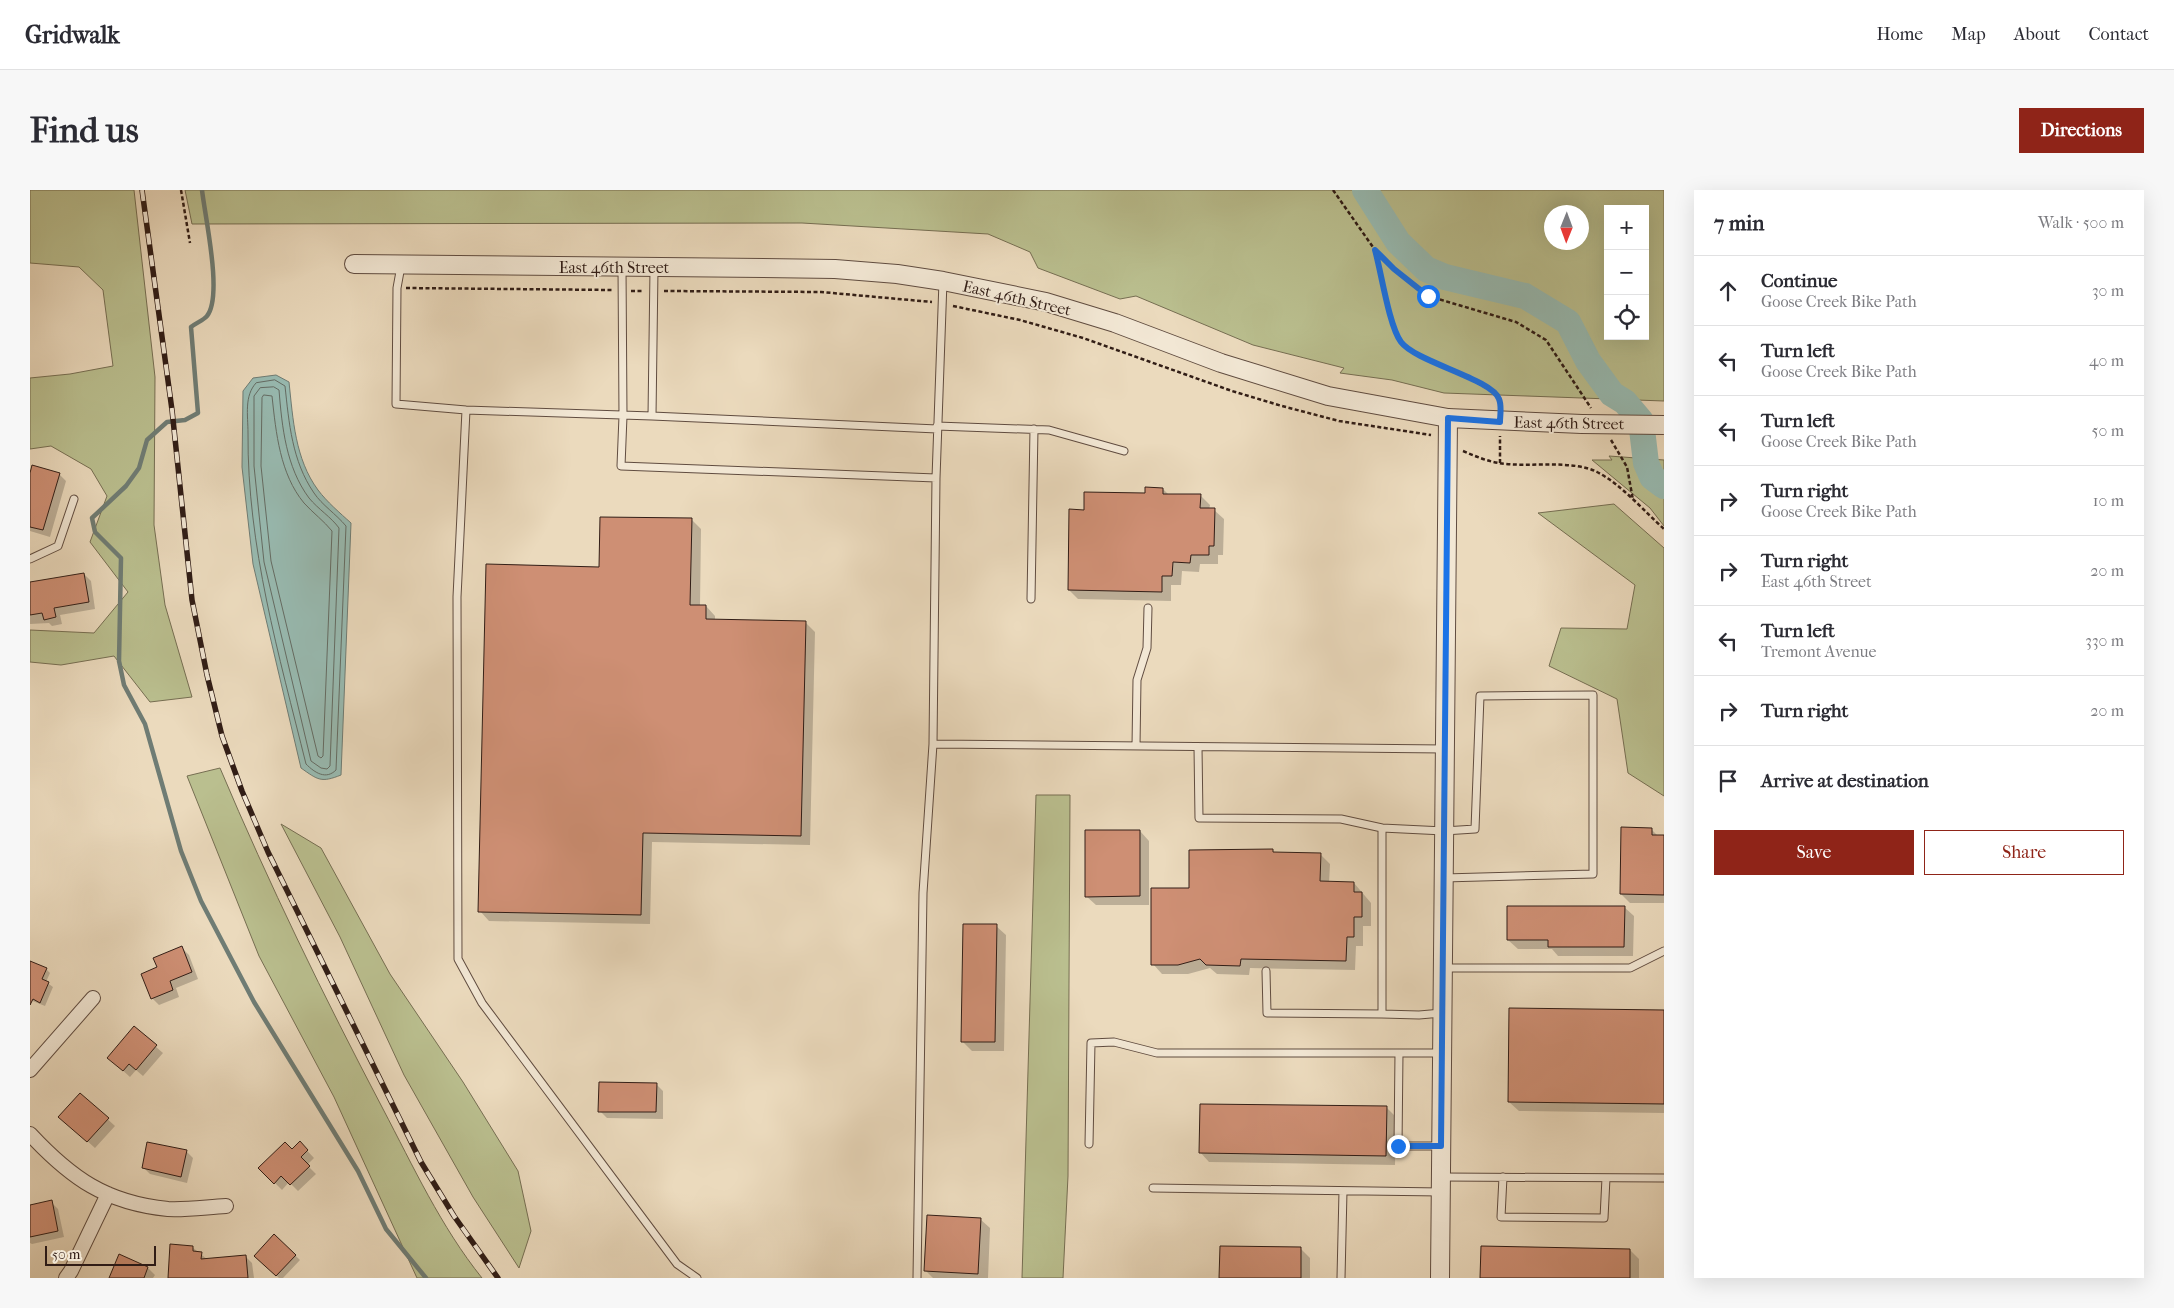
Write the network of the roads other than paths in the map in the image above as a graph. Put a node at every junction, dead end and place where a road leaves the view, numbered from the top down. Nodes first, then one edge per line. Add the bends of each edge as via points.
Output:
1 (354, 264) dead end
2 (401, 266) junction
3 (622, 267) junction
4 (654, 267) junction
5 (943, 281) junction
6 (466, 410) junction
7 (623, 416) junction
8 (652, 416) junction
9 (1448, 418) junction
10 (1664, 425) edge
11 (937, 428) junction
12 (1034, 429) junction
13 (1124, 451) dead end
14 (936, 478) junction
15 (74, 499) dead end
16 (30, 559) edge
17 (1031, 599) dead end
18 (1148, 608) dead end
19 (933, 744) junction
20 (1136, 746) junction
21 (1198, 747) junction
22 (1445, 749) junction
23 (1382, 828) junction
24 (1444, 831) junction
25 (1444, 878) junction
26 (1664, 952) edge
27 (1443, 968) junction
28 (1266, 971) dead end
29 (93, 998) dead end
30 (1443, 1012) junction
31 (1382, 1014) junction
32 (1398, 1053) junction
33 (1442, 1053) junction
34 (30, 1070) edge
35 (30, 1134) edge
36 (1089, 1144) dead end
37 (1441, 1146) junction
38 (1503, 1177) junction
39 (1606, 1178) junction
40 (1664, 1178) edge
41 (1441, 1185) junction
42 (1153, 1188) dead end
43 (1343, 1191) junction
44 (108, 1194) junction
45 (226, 1206) dead end
46 (66, 1278) edge
47 (697, 1278) edge
48 (917, 1278) edge
49 (1341, 1278) edge
50 (1440, 1278) edge

1 - 2 street, East 46th Street
2 - 3 street, East 46th Street
2 - 6 lane via 397,288 396,404
3 - 4 street, East 46th Street
3 - 7 lane
4 - 5 street, East 46th Street via 835,269
4 - 8 lane
5 - 9 street, East 46th Street via 1046,302 1115,323 1221,363 1328,396
5 - 11 lane
6 - 7 lane
6 - 47 lane via 457,597 458,959 482,1003 677,1264
7 - 8 lane
7 - 14 lane via 621,466
8 - 11 lane
9 - 10 street, East 46th Street, bridge
9 - 22 street
11 - 12 lane
11 - 14 lane
12 - 13 lane via 1049,430
12 - 17 lane
14 - 19 lane
15 - 16 lane via 58,546
18 - 20 lane via 1147,648 1137,680
19 - 20 lane
19 - 48 lane via 924,893
20 - 21 lane
21 - 22 lane
21 - 23 lane via 1199,818 1341,819
22 - 24 street
23 - 24 lane
23 - 31 lane
24 - 25 street
24 - 25 lane via 1475,829 1480,696 1594,695 1593,874
25 - 27 street
26 - 27 lane via 1630,968
27 - 30 street
28 - 31 lane via 1267,1013
29 - 34 street
30 - 31 lane
30 - 33 street
32 - 33 lane
32 - 36 lane via 1158,1053 1114,1042 1091,1043
32 - 37 lane via 1398,1146
33 - 37 street
35 - 44 street via 52,1158
37 - 41 street
38 - 39 lane
38 - 39 lane via 1501,1217 1604,1218
38 - 41 lane
39 - 40 lane
41 - 43 lane
41 - 50 street
42 - 43 lane
43 - 49 lane
44 - 45 street via 169,1209
44 - 46 street

